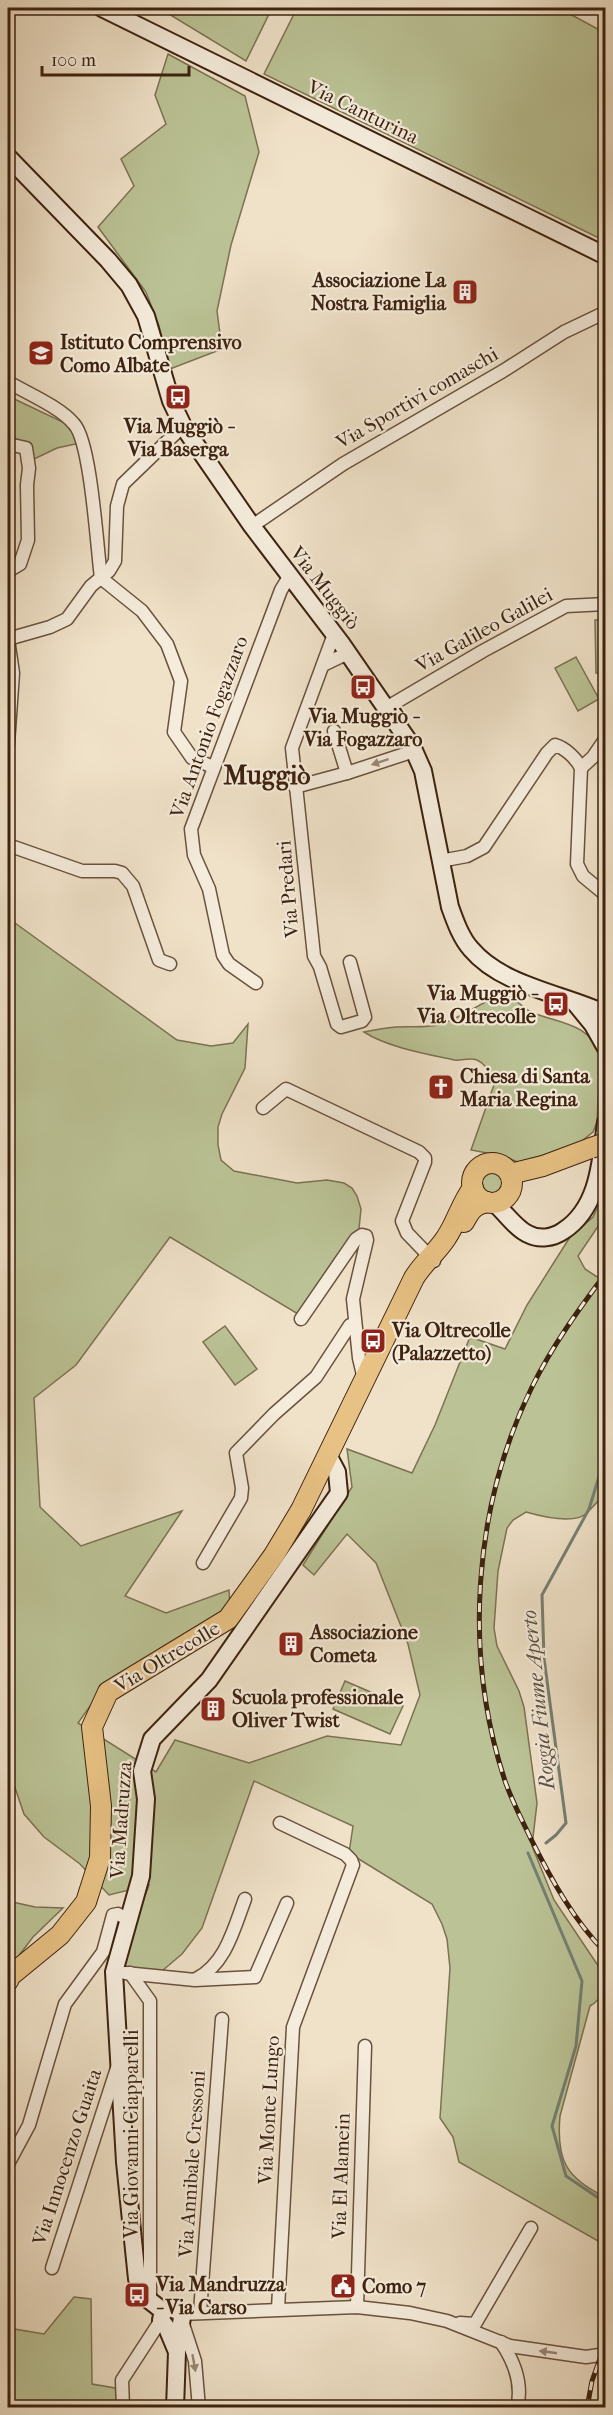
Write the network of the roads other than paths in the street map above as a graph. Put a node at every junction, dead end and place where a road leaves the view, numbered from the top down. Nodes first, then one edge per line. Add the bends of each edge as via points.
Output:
1 (102, 8) edge
2 (8, 157) edge
3 (606, 256) edge
4 (606, 312) edge
5 (8, 382) edge
6 (183, 426) junction
7 (8, 444) edge
8 (252, 525) junction
9 (8, 571) edge
10 (289, 577) junction
11 (101, 578) junction
12 (606, 604) edge
13 (334, 634) junction
14 (8, 639) edge
15 (348, 653) junction
16 (323, 664) junction
17 (386, 708) junction
18 (334, 731) dead end
19 (606, 738) edge
20 (8, 744) edge
21 (414, 751) junction
22 (213, 767) junction
23 (581, 768) junction
24 (346, 773) junction
25 (295, 787) junction
26 (8, 845) edge
27 (440, 861) junction
28 (606, 896) edge
29 (350, 962) dead end
30 (170, 964) dead end
31 (256, 983) dead end
32 (574, 1002) junction
33 (606, 1014) edge
34 (606, 1047) edge
35 (263, 1108) dead end
36 (606, 1122) edge
37 (598, 1145) edge
38 (497, 1191) junction
39 (432, 1259) junction
40 (301, 1318) dead end
41 (354, 1324) junction
42 (364, 1378) junction
43 (329, 1457) junction
44 (203, 1563) dead end
45 (280, 1823) dead end
46 (245, 1899) dead end
47 (287, 1903) dead end
48 (129, 1920) junction
49 (122, 1972) junction
50 (10, 1973) edge
51 (195, 1980) junction
52 (222, 2019) dead end
53 (364, 2046) dead end
54 (120, 2058) junction
55 (8, 2164) edge
56 (531, 2228) dead end
57 (52, 2268) dead end
58 (357, 2307) junction
59 (278, 2309) junction
60 (200, 2312) junction
61 (169, 2317) junction
62 (447, 2321) junction
63 (501, 2342) junction
64 (606, 2354) edge
65 (123, 2408) edge
66 (175, 2408) edge
67 (199, 2408) edge
68 (517, 2408) edge

1 - 3 street, Via Canturina
2 - 6 street, Via Muggiò via 129,285 146,316 171,401
4 - 8 street, Via Sportivi comaschi via 564,332 343,464
5 - 11 street via 76,425 85,453
6 - 8 street, Via Muggiò
6 - 11 street via 123,484 117,506 115,561
7 - 9 street via 26,448 29,468 28,540 20,564
8 - 10 street, Via Muggiò
10 - 13 street, Via Muggiò
10 - 22 street, Via Antonio Fogazzaro
11 - 14 street via 67,619
11 - 22 street via 142,611 167,644 181,681 174,732 192,758
12 - 17 street, Via Galileo Galilei via 566,606
13 - 15 street, Via Muggiò
13 - 16 street, Via Predari
14 - 20 street via 13,673
15 - 16 street
15 - 17 street, Via Muggiò
16 - 25 street, Via Predari via 292,748
17 - 21 street, Via Muggiò
18 - 24 street
19 - 23 street
21 -> 24 street
21 - 27 street, Via Muggiò via 423,771
22 - 31 street, Via Antonio Fogazzaro via 191,829 194,855 208,889 223,955
23 - 27 street via 561,747 555,746 484,847
23 - 28 street via 577,864 583,876
24 - 25 street
25 - 29 street, Via Predari via 314,957 341,1027 365,1017
26 - 30 street via 82,871 122,873 133,886 159,960
27 - 32 street, Via Muggiò via 450,908 471,950 506,975
32 - 33 street, Via Muggiò
32 - 34 street
35 - 39 street via 286,1089 419,1152 425,1162 402,1221 407,1233
36 - 38 street via 597,1178 588,1205 558,1234 542,1238 527,1234 511,1218
37 - 38 main road via 543,1166
38 - 39 main road, Via Oltrecolle via 466,1197
39 - 42 main road, Via Oltrecolle via 414,1278
40 - 41 street via 362,1234 368,1240 353,1299
41 - 42 street
41 - 44 street via 316,1377 236,1453 241,1498
42 - 43 main road, Via Oltrecolle
43 - 48 street, Via Madruzza via 337,1472 339,1493 209,1680 152,1739 142,1771 146,1799 141,1876
43 - 50 main road, Via Oltrecolle via 274,1555 228,1619 108,1692 92,1727 100,1806 100,1858 86,1902 60,1935
45 - 59 street, Via Monte Lungo via 345,1854 353,1865 293,2027
46 - 51 street via 226,1950
47 - 51 street via 255,1977
48 - 49 street, Via Madruzza
48 - 55 street via 113,1915 103,1952 65,2004 29,2125
49 - 51 street
49 - 54 street, Via Madruzza
49 - 61 street, Via Giovanni Ciapparelli via 150,2001
52 - 60 street, Via Annibale Cressoni
53 - 58 street, Via El Alamein
54 - 57 street, Via Innocenzo Guaita
54 - 61 street, Via Madruzza via 137,2279 141,2292
56 - 62 street via 475,2324
58 - 59 street
58 - 62 street
59 - 60 street
60 - 61 street
61 - 65 street via 122,2380
61 - 66 street via 177,2352
61 -> 67 street, Via Giovanni Ciapparelli via 195,2361
62 - 63 street
64 -> 63 street via 586,2357
63 - 68 street via 513,2359 518,2377

